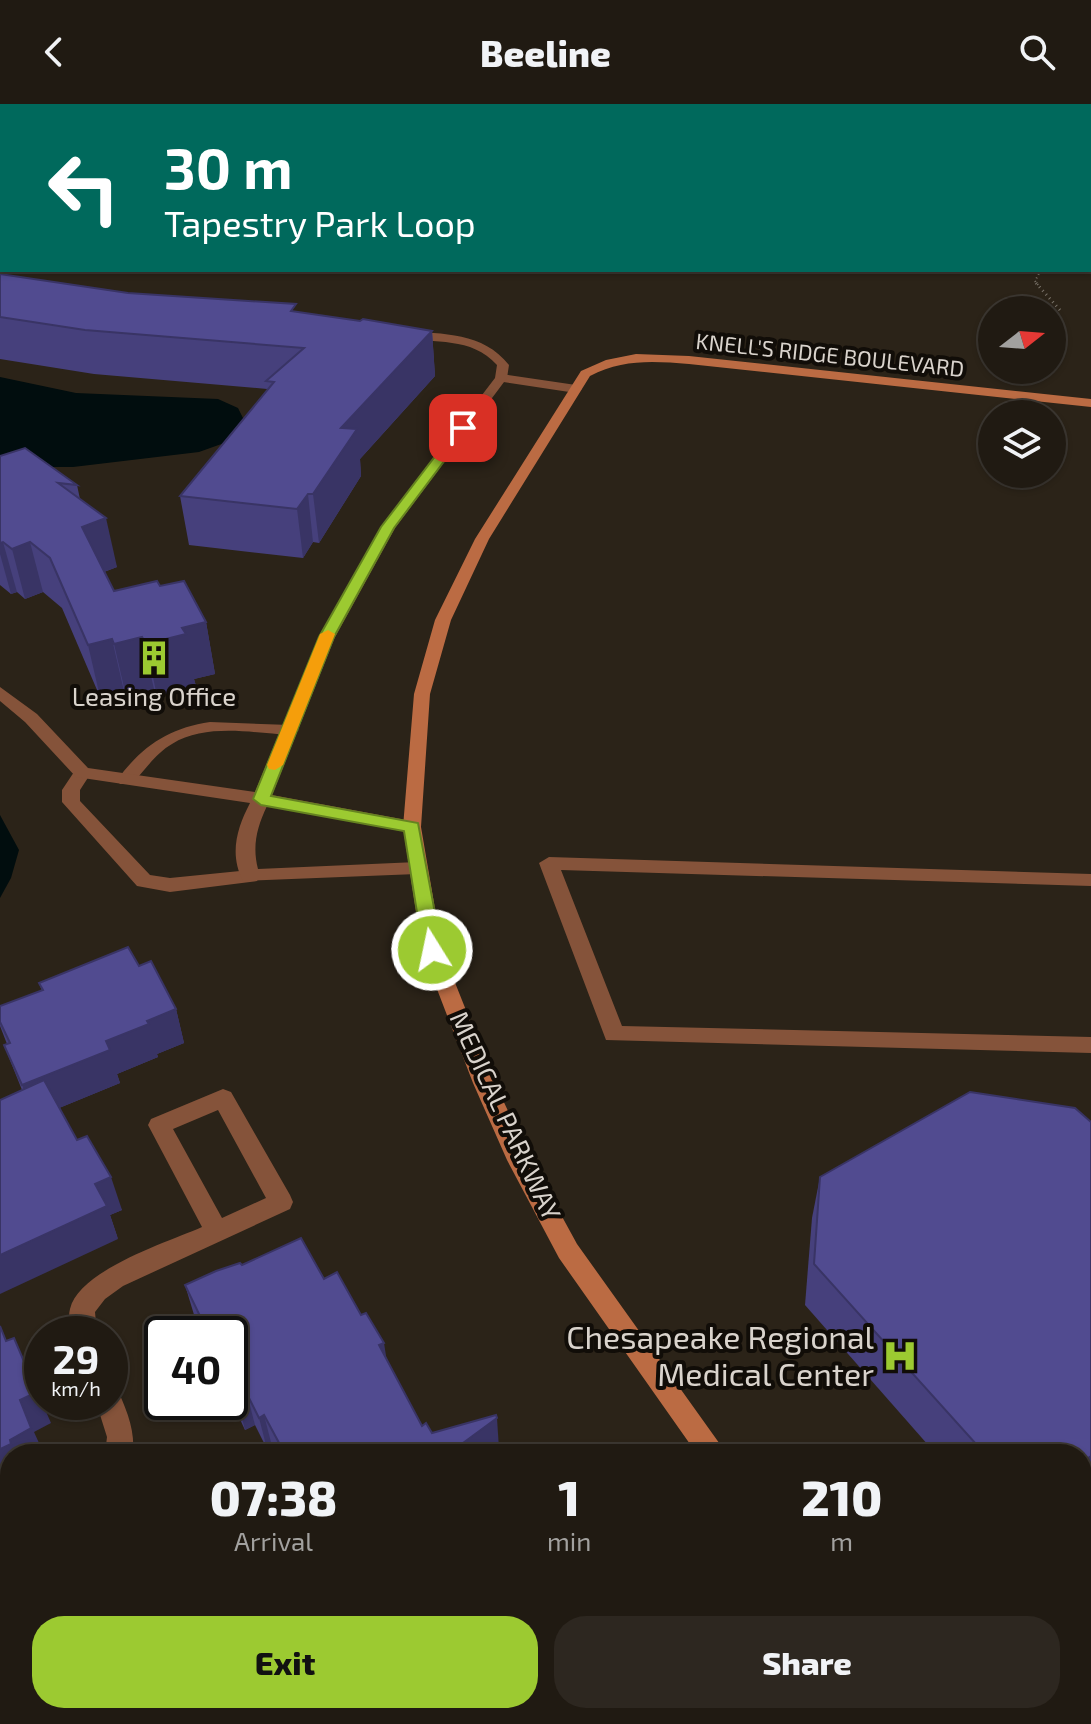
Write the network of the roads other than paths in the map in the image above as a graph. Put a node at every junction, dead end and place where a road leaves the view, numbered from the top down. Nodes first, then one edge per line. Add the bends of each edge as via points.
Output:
1 (387, 333) edge
2 (611, 360) joint
3 (501, 378) junction
4 (576, 389) junction
5 (1091, 403) edge
6 (0, 692) edge
7 (290, 730) junction
8 (82, 773) junction
9 (126, 780) junction
10 (261, 799) junction
11 (412, 827) junction
12 (417, 868) junction
13 (250, 876) junction
14 (1091, 880) edge
15 (1091, 1045) edge
16 (217, 1231) junction
17 (82, 1316) edge
18 (115, 1420) edge
19 (120, 1444) edge
20 (706, 1444) edge

1 - 3 street via 480,345 503,365
2 - 4 street, MEDICAL PARKWAY via 585,374
2 - 5 street, KNELL'S RIDGE BOULEVARD via 689,360
3 - 4 street
3 - 7 street via 388,527 327,637
4 - 11 street, MEDICAL PARKWAY via 482,539 443,620 422,694
6 - 8 street
7 - 9 street via 193,731 167,740
7 - 10 street
8 - 9 street
8 - 13 street via 71,790 71,802 144,881 170,885
9 - 10 street
10 - 11 street
10 - 13 street via 242,854
11 - 12 street, MEDICAL PARKWAY
12 - 13 street
12 - 20 street, MEDICAL PARKWAY via 432,950 519,1160 568,1251
14 - 15 street via 549,863 614,1034
16 - 16 street via 159,1125 223,1098 281,1202
16 - 17 street via 114,1278 96,1291
18 - 19 street

